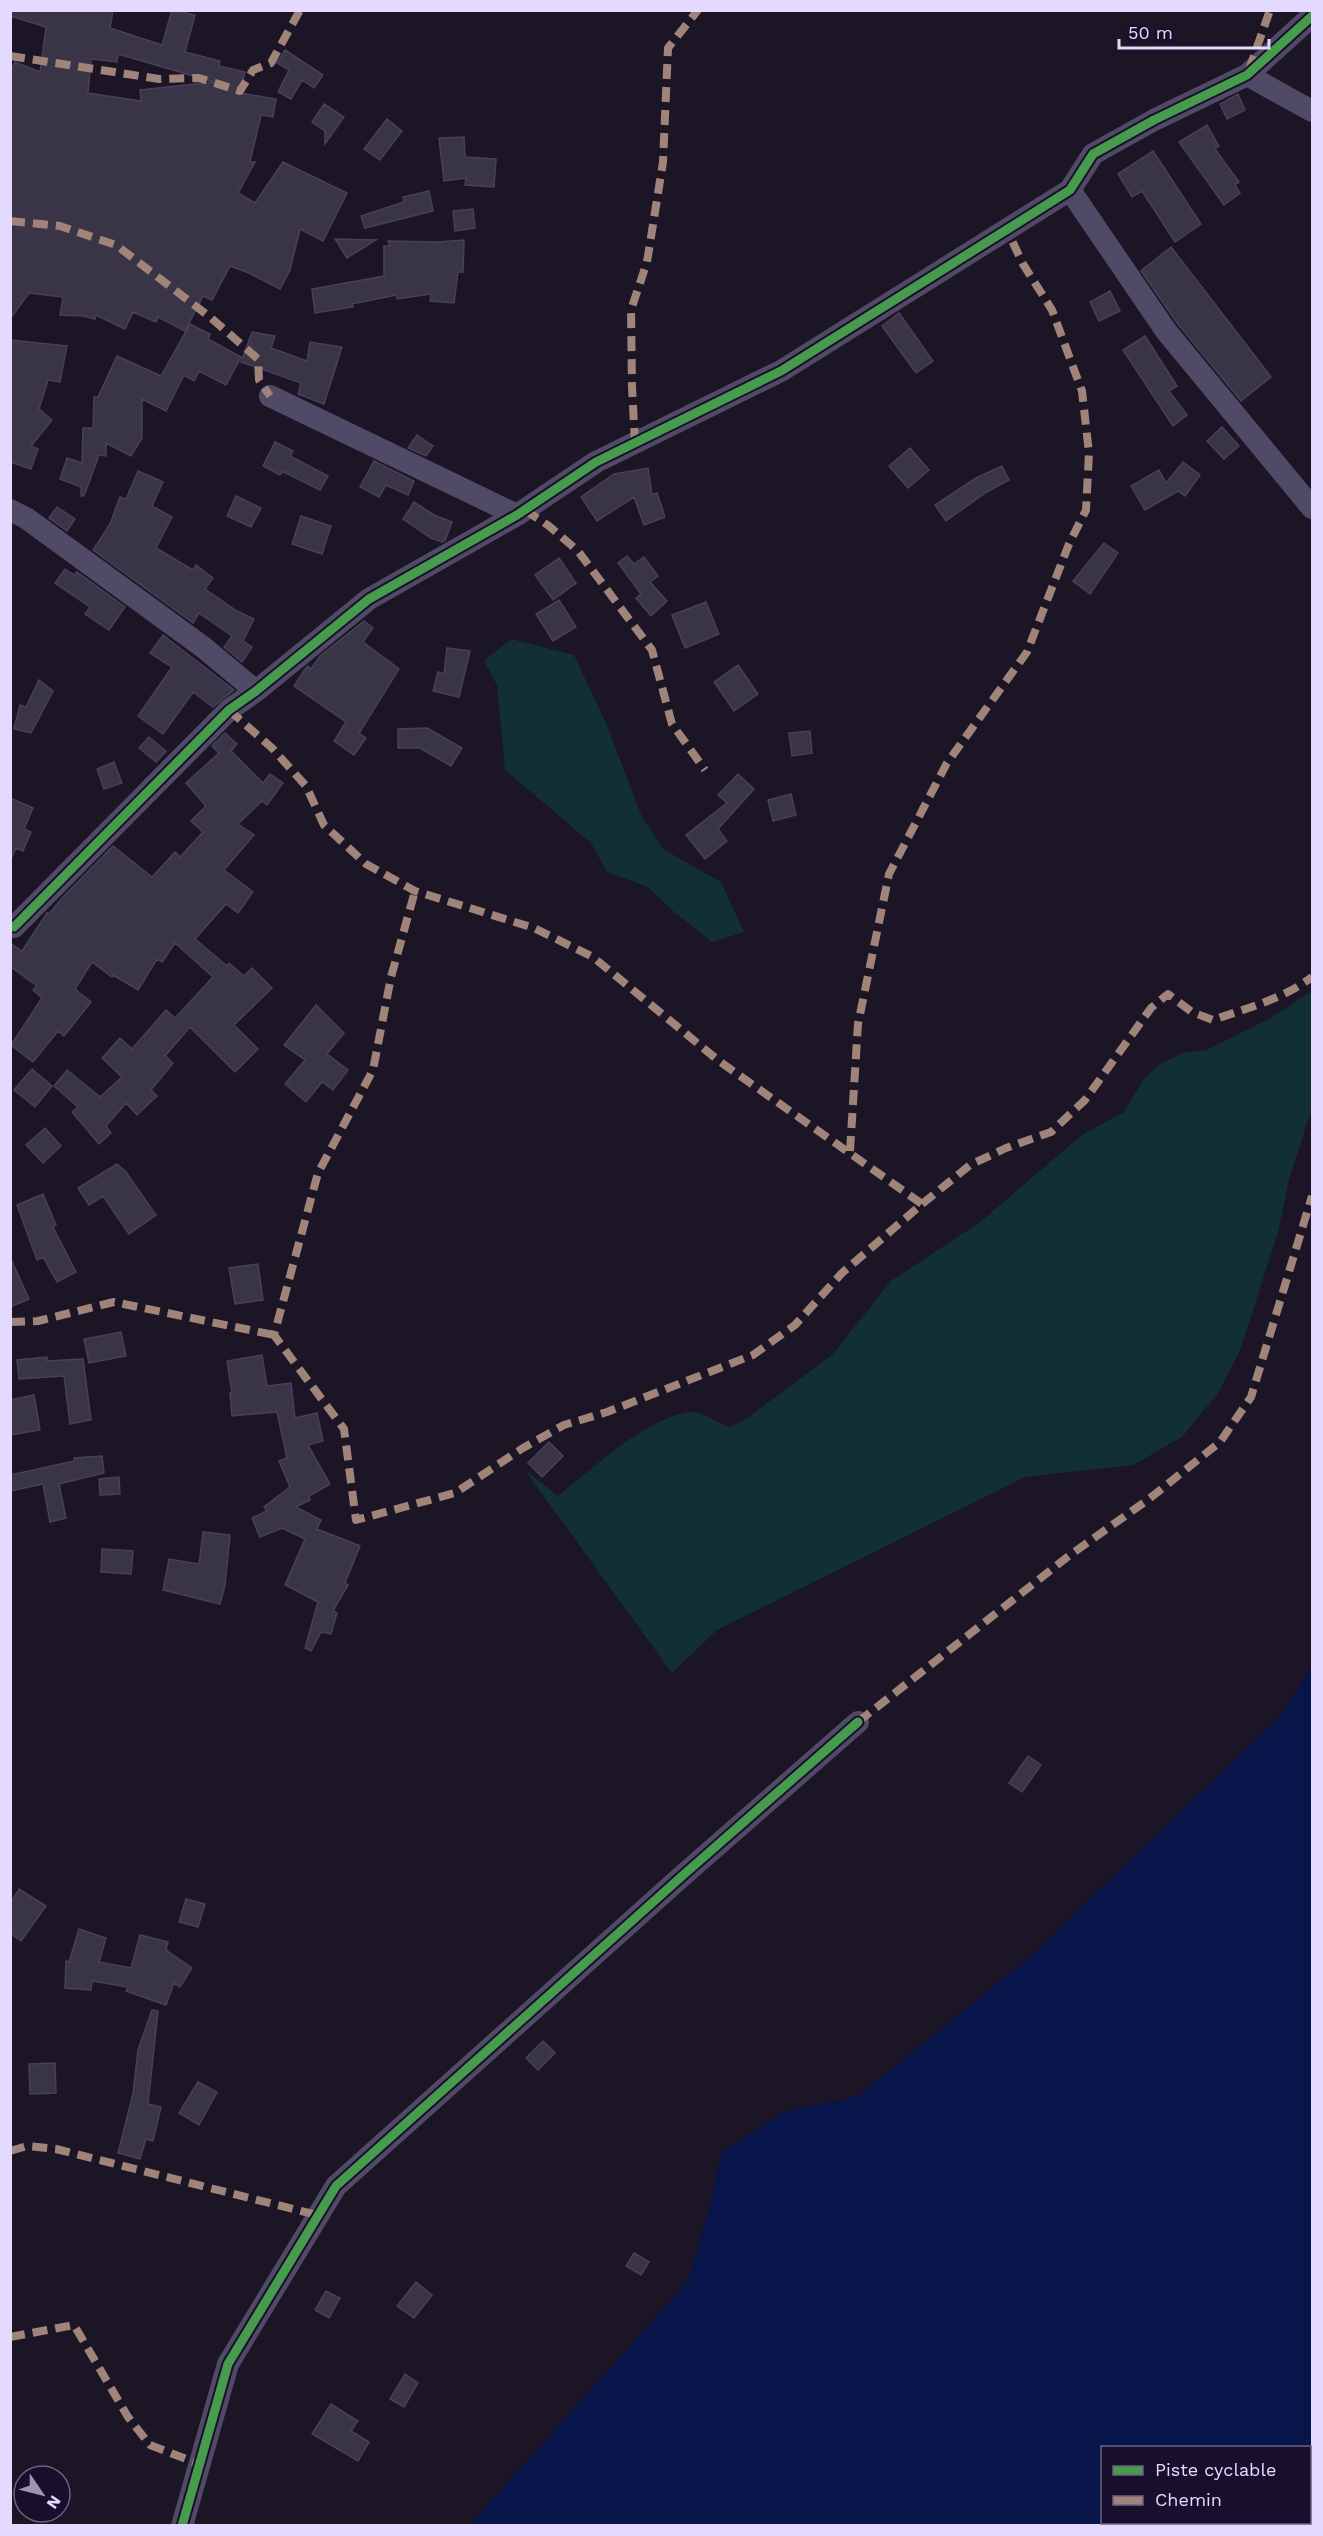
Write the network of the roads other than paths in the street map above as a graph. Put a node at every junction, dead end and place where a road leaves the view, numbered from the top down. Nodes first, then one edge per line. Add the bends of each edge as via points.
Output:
1 (1312, 16) edge
2 (1247, 75) junction
3 (1312, 111) edge
4 (1070, 190) junction
5 (270, 396) dead end
6 (1312, 508) edge
7 (10, 510) edge
8 (517, 516) junction
9 (256, 691) junction
10 (12, 928) edge
11 (858, 1722) dead end
12 (182, 2526) edge

1 - 2 street
2 - 3 street
2 - 4 street via 1094,154
4 - 6 street via 1166,331
4 - 8 street via 782,371 596,462
5 - 8 street
7 - 9 street via 194,640
8 - 9 street via 369,599
9 - 10 street via 229,710
11 - 12 street via 336,2186 228,2364

